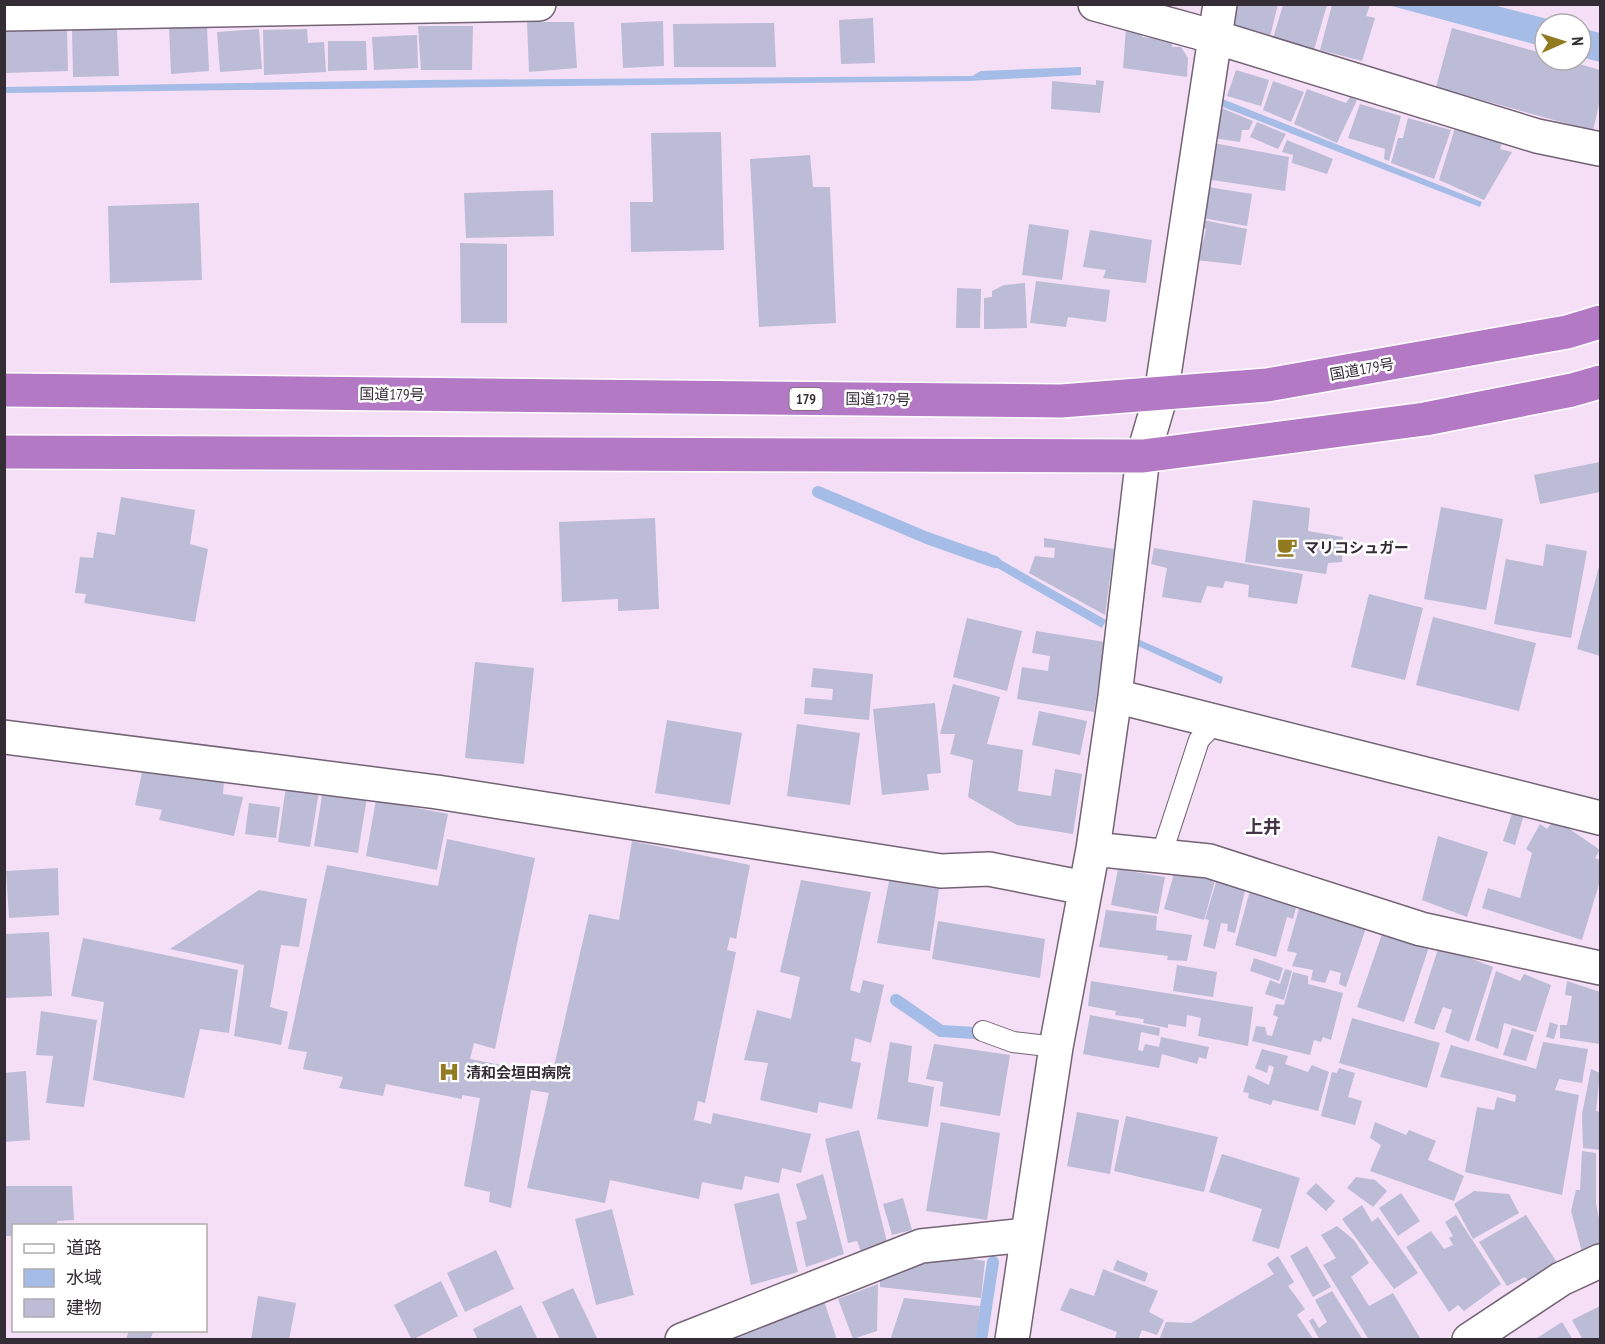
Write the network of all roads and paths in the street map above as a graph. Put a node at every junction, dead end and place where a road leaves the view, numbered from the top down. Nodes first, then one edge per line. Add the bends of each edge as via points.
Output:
1 (539, 4) edge
2 (1095, 4) edge
3 (1220, 4) edge
4 (343, 6) edge
5 (4, 14) edge
6 (1215, 37) junction
7 (1600, 149) edge
8 (1600, 322) edge
9 (1600, 382) edge
10 (4, 390) edge
11 (1161, 395) junction
12 (4, 452) edge
13 (1143, 456) junction
14 (1115, 696) junction
15 (1216, 722) junction
16 (4, 737) edge
17 (1600, 818) edge
18 (1093, 849) junction
19 (1161, 856) junction
20 (1085, 888) junction
21 (1600, 968) edge
22 (983, 1031) dead end
23 (1056, 1047) junction
24 (1027, 1235) junction
25 (1600, 1261) edge
26 (682, 1340) edge
27 (1012, 1340) edge
28 (1468, 1340) edge

1 - 4 street
2 - 6 street
3 - 6 street
4 - 5 street
6 - 7 street via 1537,136
6 - 11 street
8 - 11 highway, 国道179号 / 179 via 1567,332 1291,381
9 - 13 highway via 1425,419
10 - 11 highway, 国道179号 / 179 via 1049,401
11 - 13 street
12 - 13 highway
13 - 14 street
14 - 15 street
14 - 18 street
15 - 17 street
15 - 19 lane via 1200,740
16 - 20 street via 437,792 941,871 989,869
18 - 19 street
18 - 20 street
19 - 21 street via 1209,861 1421,928
20 - 23 street
22 - 23 lane via 1013,1042
23 - 24 street
24 - 26 street via 921,1246
24 - 27 street
25 - 28 street via 1560,1279

